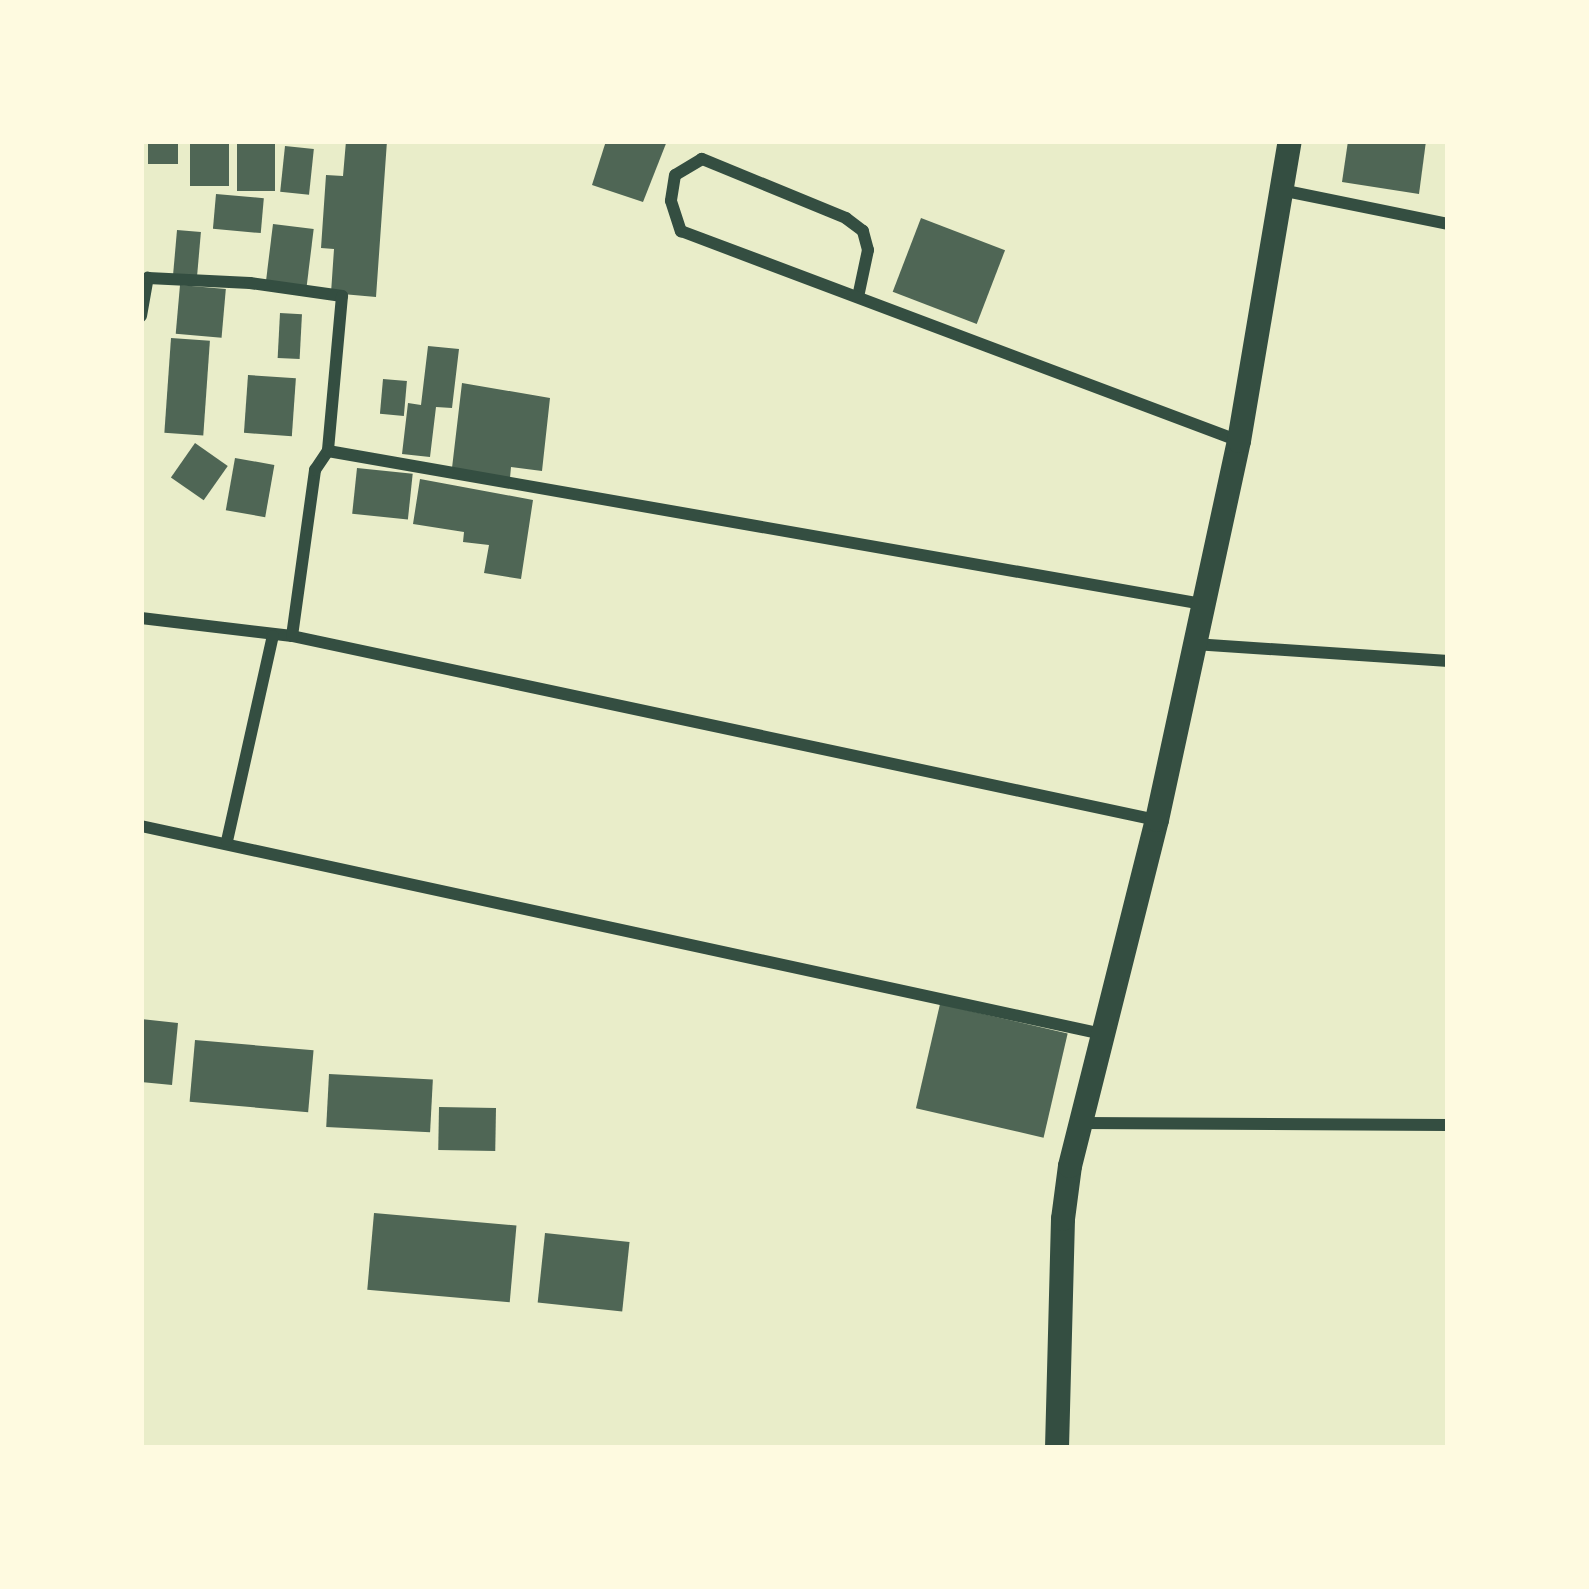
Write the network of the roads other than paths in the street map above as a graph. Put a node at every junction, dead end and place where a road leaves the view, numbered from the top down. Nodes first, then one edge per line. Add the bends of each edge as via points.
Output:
1 (1290, 141) edge
2 (1281, 190) junction
3 (1448, 224) edge
4 (857, 297) junction
5 (141, 316) edge
6 (1239, 441) junction
7 (328, 451) junction
8 (1202, 604) junction
9 (141, 618) edge
10 (273, 636) junction
11 (292, 636) junction
12 (1193, 644) junction
13 (1448, 661) edge
14 (1157, 820) junction
15 (141, 826) edge
16 (227, 841) junction
17 (1102, 1034) junction
18 (1080, 1123) junction
19 (1448, 1125) edge
20 (1057, 1448) edge

1 - 2 main road
2 - 3 street
2 - 6 main road
4 - 4 street via 868,250 863,231 846,218 702,159 675,176 671,201 681,231
4 - 6 street
5 - 7 street via 148,278 342,296
6 - 8 main road
7 - 8 street
7 - 11 street via 315,470
8 - 12 main road
9 - 10 street
10 - 11 street
10 - 16 street
11 - 14 street
12 - 13 street
12 - 14 main road
14 - 17 main road
15 - 16 street
16 - 17 street
17 - 18 main road
18 - 19 street
18 - 20 main road via 1064,1219

